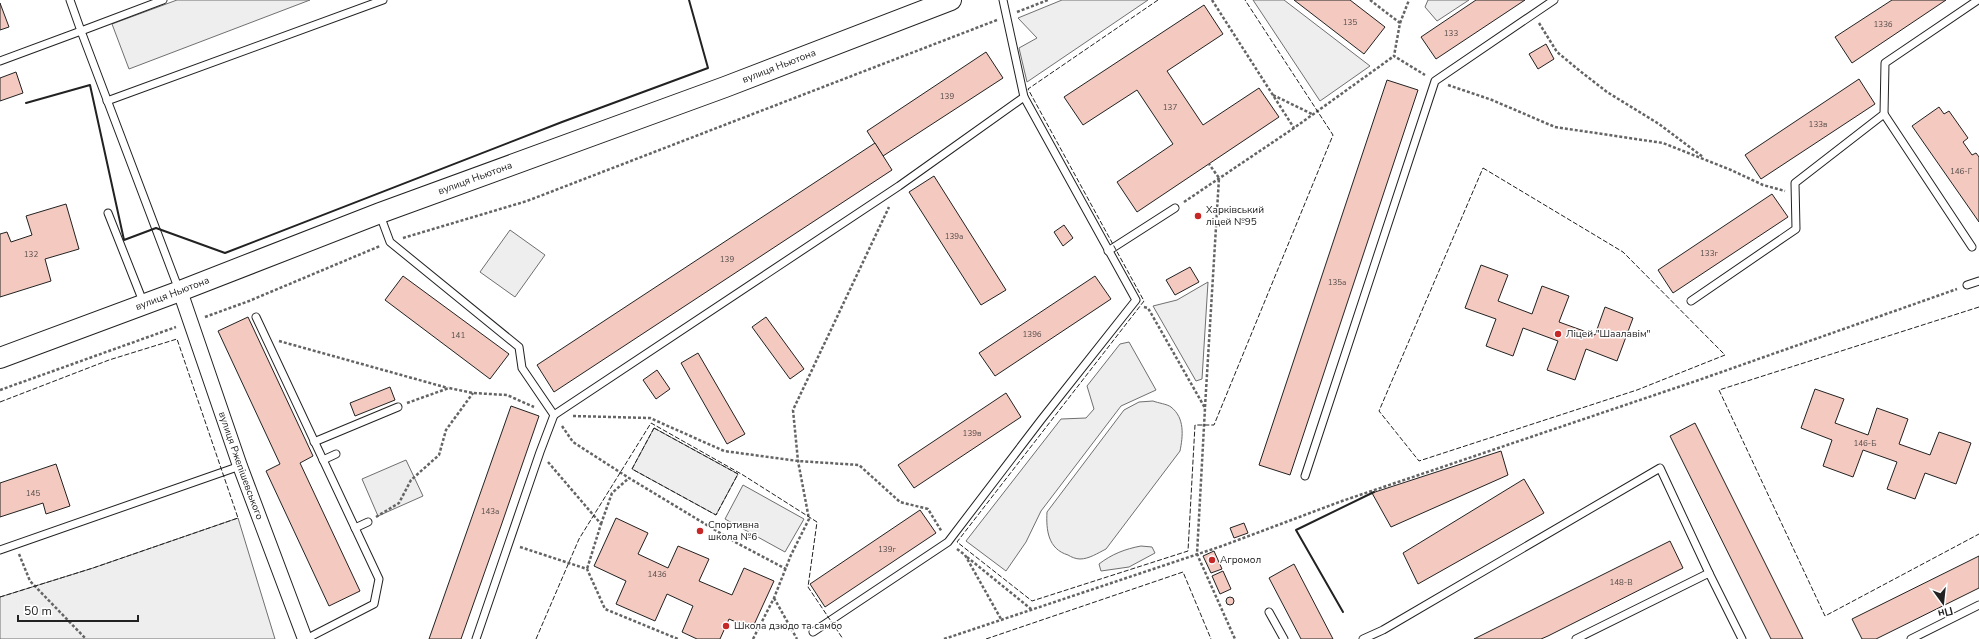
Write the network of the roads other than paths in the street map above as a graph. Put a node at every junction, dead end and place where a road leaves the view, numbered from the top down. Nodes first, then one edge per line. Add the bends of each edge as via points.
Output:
1 (70, 0) edge
2 (163, 0) edge
3 (383, 0) edge
4 (951, 0) edge
5 (1003, 0) edge
6 (1554, 0) edge
7 (1978, 0) edge
8 (81, 31) junction
9 (0, 61) edge
10 (1024, 97) junction
11 (107, 101) junction
12 (1884, 114) junction
13 (1175, 208) road end
14 (380, 213) junction
15 (108, 214) dead end
16 (1972, 247) dead end
17 (1108, 251) junction
18 (1979, 281) edge
19 (1967, 285) road end
20 (180, 291) junction
21 (1691, 301) dead end
22 (144, 304) junction
23 (256, 317) dead end
24 (0, 358) edge
25 (398, 407) road end
26 (554, 415) junction
27 (314, 442) junction
28 (336, 454) dead end
29 (323, 460) junction
30 (240, 466) junction
31 (1305, 476) dead end
32 (368, 522) road end
33 (355, 528) junction
34 (0, 550) edge
35 (1710, 573) junction
36 (1979, 605) edge
37 (1269, 612) dead end
38 (813, 632) dead end
39 (305, 639) edge
40 (476, 639) edge
41 (1284, 639) edge
42 (1363, 639) edge
43 (1576, 639) edge
44 (1742, 639) edge
45 (1912, 639) edge

1 - 8 lane
2 - 8 lane
3 - 11 lane
4 - 14 street, вулиця Ньютона via 725,87
5 - 10 lane
6 - 31 lane via 1435,81
7 - 12 lane via 1885,63
8 - 9 lane
8 - 11 lane
10 - 17 lane
10 - 26 lane via 899,186
11 - 20 lane
12 - 16 lane
12 - 21 lane via 1795,183 1796,229
13 - 17 lane
14 - 20 street, вулиця Ньютона
14 - 26 lane via 390,242 519,347 522,368
15 - 22 lane
17 - 38 lane via 1136,300 948,542
18 - 19 lane
20 - 22 street, вулиця Ньютона
20 - 30 street, вулиця Ржепішевського
22 - 24 street, вулиця Ньютона
23 - 27 lane
25 - 27 lane
26 - 40 lane
27 - 29 lane
28 - 29 lane
29 - 33 lane
30 - 34 lane
30 - 39 street, вулиця Ржепішевського
32 - 33 lane
33 - 39 lane via 379,579 374,604
35 - 42 lane via 1660,468 1383,630
35 - 43 lane
35 - 44 lane
36 - 45 lane
37 - 41 lane

